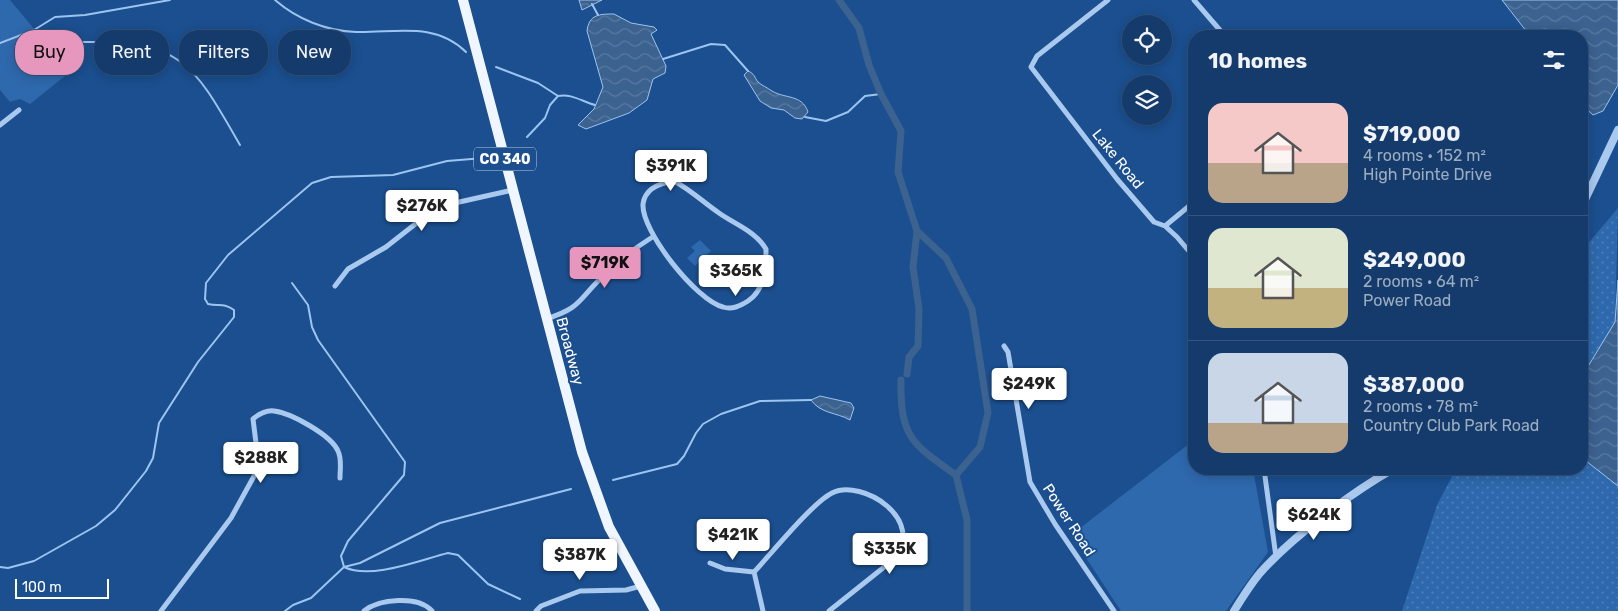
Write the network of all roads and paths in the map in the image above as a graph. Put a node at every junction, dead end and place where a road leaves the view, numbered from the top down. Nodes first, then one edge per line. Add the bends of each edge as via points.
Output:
1 (462, 0) edge
2 (1108, 0) edge
3 (1194, 0) edge
4 (1220, 30) edge
5 (19, 110) dead end
6 (0, 125) edge
7 (1618, 130) edge
8 (513, 190) junction
9 (1588, 193) edge
10 (1188, 207) edge
11 (1165, 226) junction
12 (654, 236) junction
13 (1188, 251) edge
14 (335, 286) dead end
15 (546, 319) junction
16 (1004, 346) dead end
17 (1265, 475) edge
18 (1383, 475) edge
19 (340, 478) dead end
20 (1276, 557) junction
21 (710, 563) dead end
22 (754, 572) junction
23 (641, 586) junction
24 (162, 611) edge
25 (364, 611) edge
26 (432, 611) edge
27 (536, 611) edge
28 (656, 611) edge
29 (664, 611) edge
30 (763, 611) edge
31 (829, 611) edge
32 (1114, 611) edge
33 (1234, 611) edge

1 - 8 main road, Broadway / CO 340
2 - 11 street, Lake Road via 1037,56 1031,67 1117,180 1154,222
3 - 4 street
5 - 6 street
7 - 9 street
8 - 14 street via 437,207 391,243 348,269
8 - 15 main road, Broadway / CO 340
10 - 11 street
11 - 13 street, Lake Road
12 - 12 street via 643,204 650,190 659,183 674,181 760,240 766,249 761,286 739,306 723,308 708,301 683,278
12 - 15 street via 608,272 576,306
15 - 23 main road, Broadway / CO 340 via 595,491 612,533
16 - 32 street, Power Road via 1008,352 1030,482
17 - 20 street
18 - 20 street via 1344,501
19 - 24 street via 338,451 328,437 273,410 260,413 254,420 259,467 231,518
20 - 33 street
21 - 22 street via 725,569
22 - 30 street
22 - 31 street via 822,499 833,493 853,490 870,496 889,507 904,530 905,540 893,560
23 - 27 street via 626,590 580,591
23 - 28 main road, Broadway / CO 340
23 - 29 main road, Broadway / CO 340
25 - 26 street via 373,604 400,600 427,606

